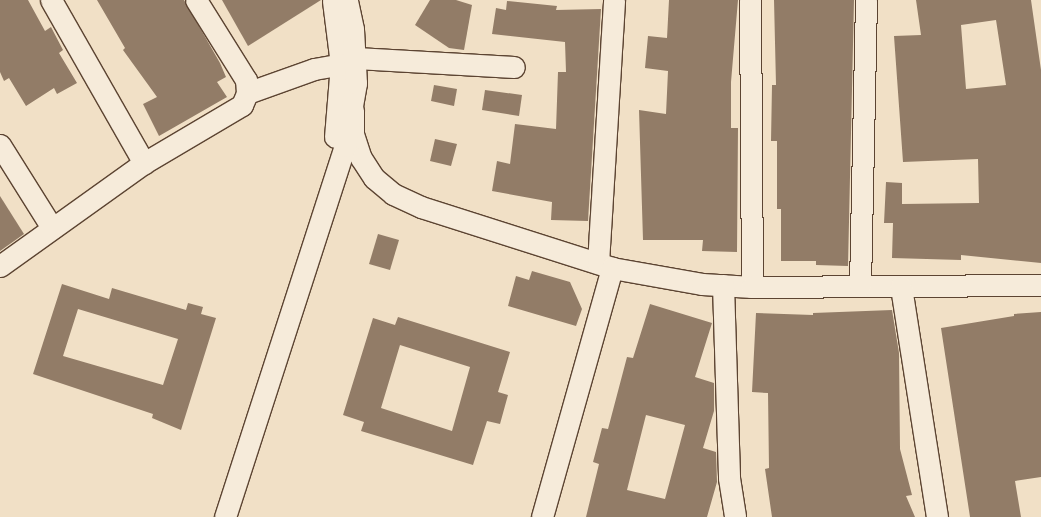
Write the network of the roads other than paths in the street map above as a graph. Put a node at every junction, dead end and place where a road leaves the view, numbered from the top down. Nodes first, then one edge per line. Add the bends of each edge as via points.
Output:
1 (51, 0) edge
2 (196, 0) edge
3 (333, 0) edge
4 (347, 0) edge
5 (614, 0) edge
6 (750, 0) edge
7 (866, 0) edge
8 (348, 61) junction
9 (514, 67) dead end
10 (248, 93) junction
11 (353, 110) junction
12 (0, 145) edge
13 (144, 162) junction
14 (332, 182) junction
15 (52, 228) junction
16 (0, 266) edge
17 (605, 266) junction
18 (723, 285) junction
19 (1041, 285) edge
20 (752, 286) junction
21 (860, 286) junction
22 (901, 287) junction
23 (729, 478) junction
24 (225, 517) edge
25 (542, 517) edge
26 (720, 517) edge
27 (735, 517) edge
28 (937, 517) edge

1 - 13 street
2 - 10 street via 246,80
3 - 8 street
4 - 8 street
5 - 17 street
6 - 20 street
7 - 21 street
8 - 9 street
8 - 10 street via 314,69
8 - 11 street
8 - 14 street
10 - 13 street via 242,105
11 - 14 street
11 - 17 street via 353,134 361,158 374,178 393,194 421,207
12 - 15 street
13 - 15 street
14 - 24 street
15 - 16 street
17 - 18 street
17 - 25 street
18 - 20 street
18 - 23 street
19 - 22 street
20 - 21 street
21 - 22 street
22 - 28 street
23 - 26 street
23 - 27 street

